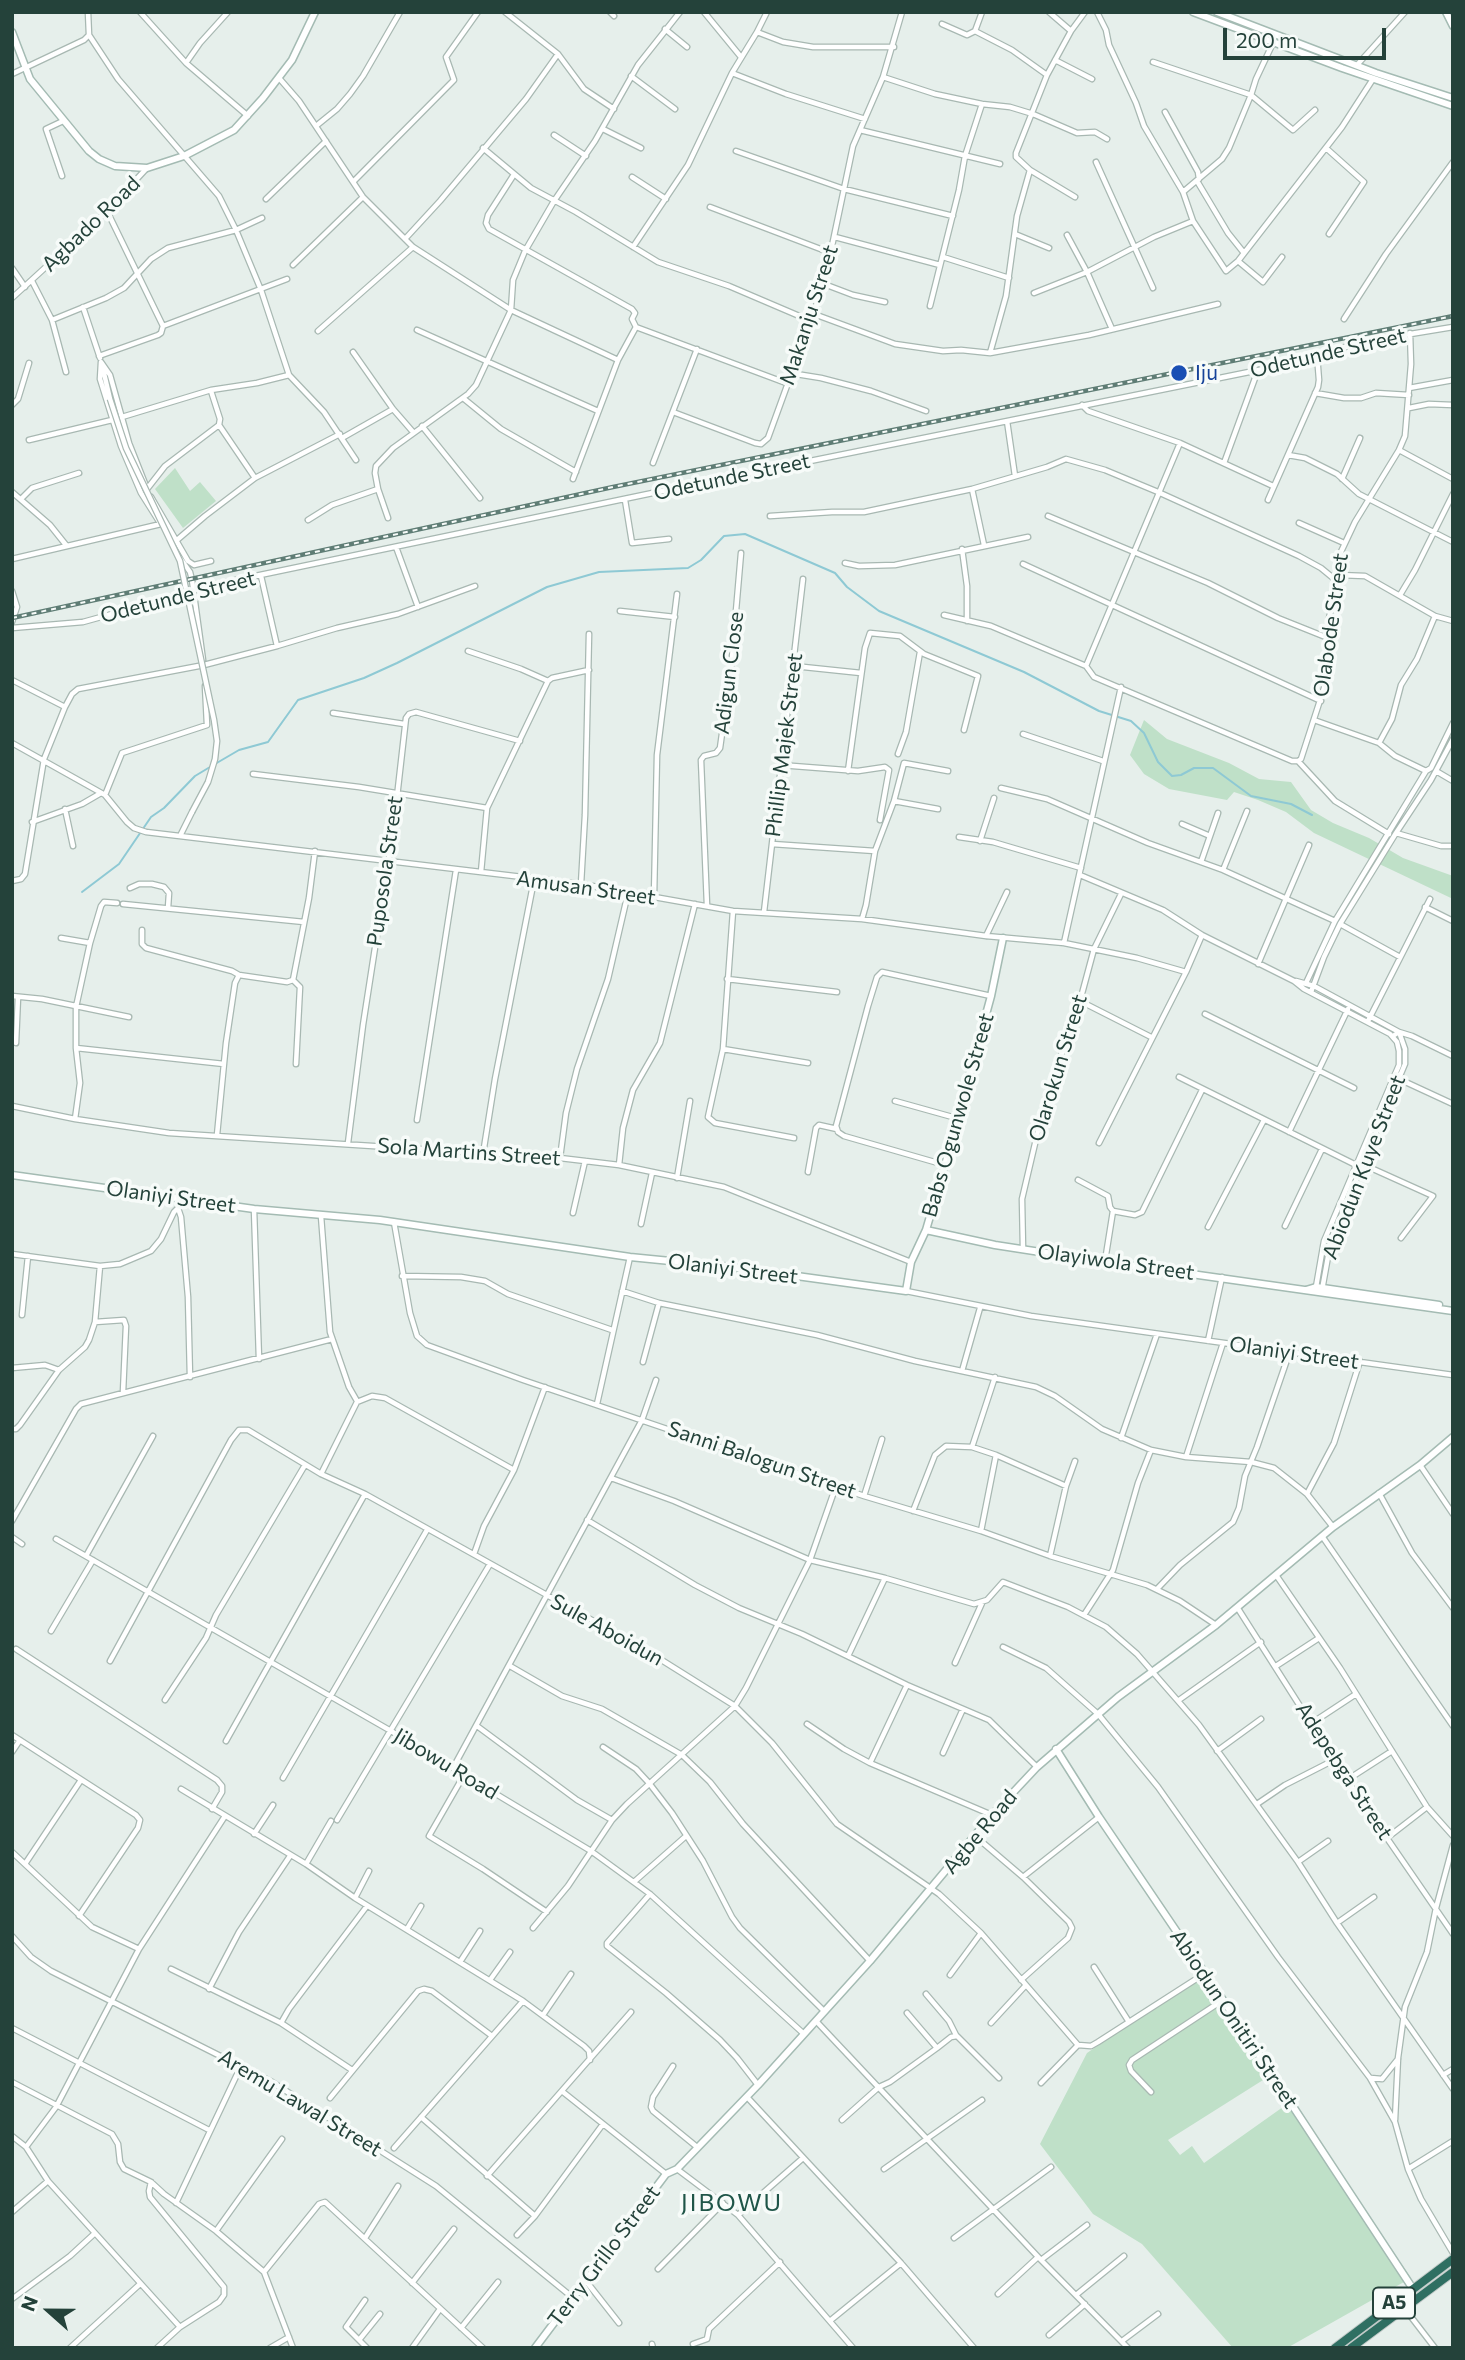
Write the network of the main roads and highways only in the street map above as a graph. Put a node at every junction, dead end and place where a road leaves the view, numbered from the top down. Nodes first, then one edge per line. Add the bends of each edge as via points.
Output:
1 (1453, 2259) edge
2 (1453, 2272) edge
3 (1335, 2348) edge
4 (1351, 2348) edge

1 - 3 highway, A5
2 - 4 highway, A5

